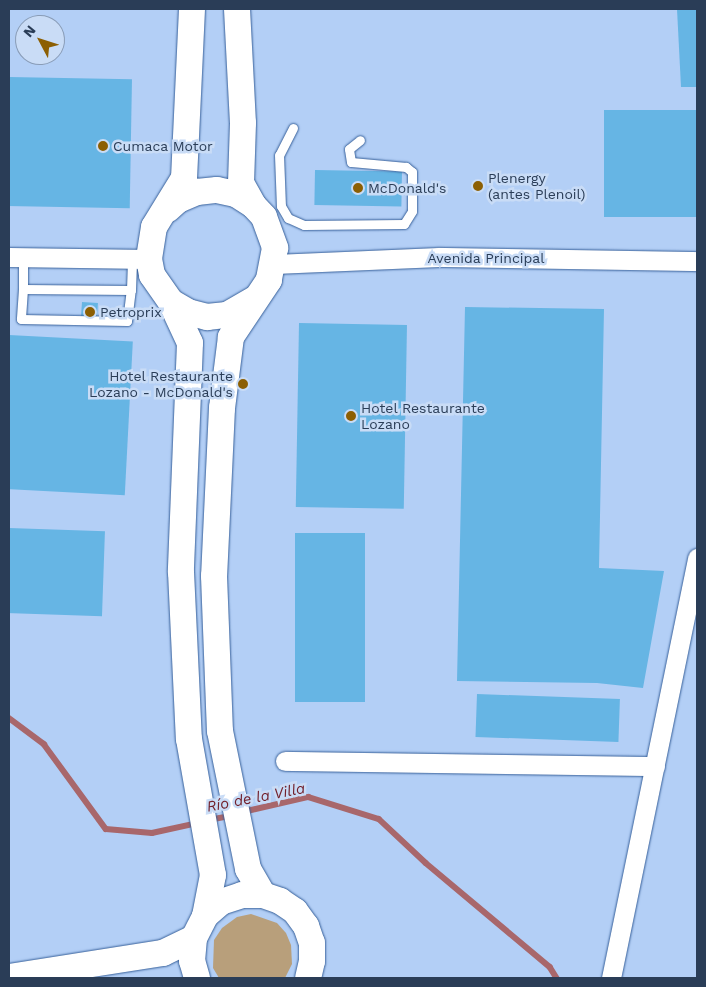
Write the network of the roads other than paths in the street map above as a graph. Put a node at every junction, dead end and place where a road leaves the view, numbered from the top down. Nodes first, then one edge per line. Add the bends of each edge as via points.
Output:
1 (192, 9) edge
2 (237, 9) edge
3 (293, 128) dead end
4 (360, 140) dead end
5 (253, 205) junction
6 (164, 213) junction
7 (16, 257) edge
8 (141, 259) junction
9 (697, 261) edge
10 (274, 264) junction
11 (23, 289) junction
12 (131, 290) junction
13 (261, 294) junction
14 (171, 302) junction
15 (697, 558) edge
16 (285, 760) dead end
17 (655, 766) junction
18 (263, 894) junction
19 (199, 927) junction
20 (9, 977) edge
21 (197, 978) edge
22 (308, 978) edge
23 (611, 978) edge

1 - 6 street via 184,178
2 - 5 street via 243,123 241,183
3 - 4 lane via 279,155 281,206 288,218 304,225 404,224 412,211 412,172 406,168 351,162 349,149
5 - 6 street via 236,194 217,190 197,192 178,200
5 - 10 street via 272,231
6 - 8 street via 154,227
7 - 8 street
7 - 11 lane
8 - 12 lane
8 - 14 street
9 - 10 street, Avenida Principal via 439,257
10 - 13 street
11 - 12 lane
11 - 12 lane via 21,319 126,321
13 - 14 street via 240,310 207,317 188,312
13 - 18 street via 231,337 222,408 214,576 220,731 248,869
14 - 19 street via 190,343 181,572 189,739 213,875
15 - 17 street
16 - 17 street
17 - 23 street
18 - 19 street via 242,895 221,902
18 - 22 street via 288,906 306,926 312,952
19 - 20 street via 163,953
19 - 21 street via 192,961

